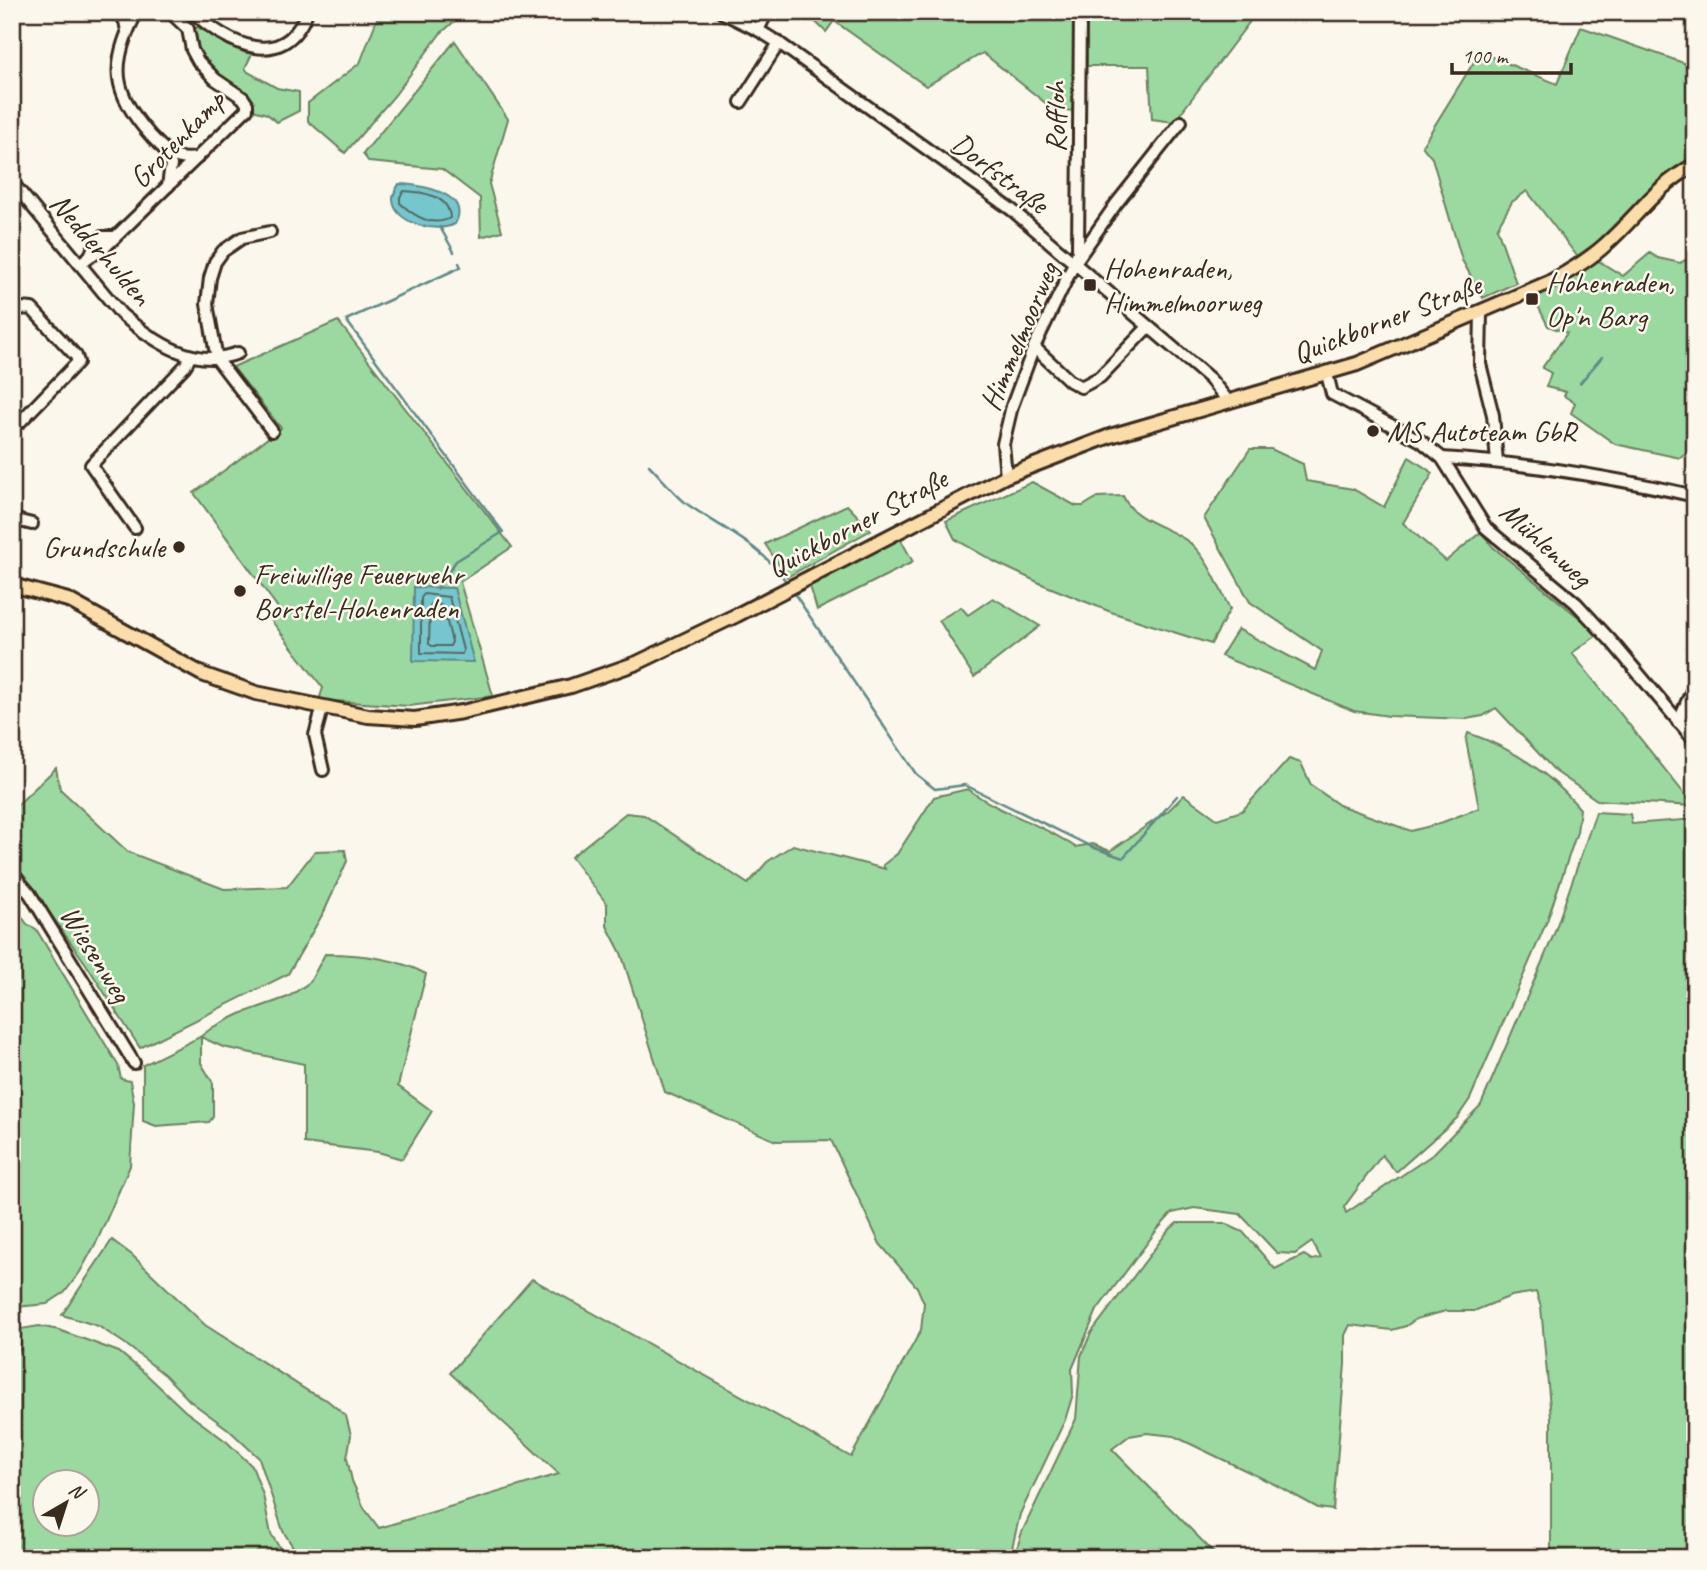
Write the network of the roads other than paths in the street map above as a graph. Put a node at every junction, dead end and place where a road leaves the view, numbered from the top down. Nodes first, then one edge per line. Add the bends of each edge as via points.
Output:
1 (119, 12) edge
2 (137, 12) edge
3 (170, 12) edge
4 (307, 12) edge
5 (721, 12) edge
6 (767, 12) edge
7 (1080, 12) edge
8 (195, 15) edge
9 (188, 29) junction
10 (758, 30) junction
11 (127, 31) junction
12 (779, 43) junction
13 (741, 102) dead end
14 (1181, 122) dead end
15 (168, 155) junction
16 (197, 158) junction
17 (1695, 164) edge
18 (12, 182) edge
19 (168, 186) junction
20 (270, 232) dead end
21 (80, 264) junction
22 (1074, 264) junction
23 (1481, 312) junction
24 (12, 314) edge
25 (1147, 328) junction
26 (1034, 347) junction
27 (238, 353) dead end
28 (191, 356) junction
29 (218, 359) junction
30 (1327, 374) junction
31 (1229, 402) junction
32 (12, 424) edge
33 (272, 431) dead end
34 (1442, 458) junction
35 (1497, 462) junction
36 (1006, 476) junction
37 (1695, 496) edge
38 (12, 519) edge
39 (32, 524) dead end
40 (135, 528) dead end
41 (1695, 553) edge
42 (1695, 568) edge
43 (12, 585) edge
44 (1695, 684) edge
45 (321, 709) junction
46 (1678, 722) junction
47 (1695, 741) edge
48 (323, 769) dead end
49 (12, 873) edge
50 (134, 1063) dead end

1 - 11 street
2 - 11 street
3 - 9 street, Grotenkamp
4 - 8 street via 287,42 268,48 242,45
5 - 10 street, Dorfstraße
6 - 10 street
7 - 22 street, Roffloh via 1078,251
8 - 9 street
9 - 16 street, Grotenkamp via 198,61 247,104 242,115
10 - 12 street, Dorfstraße
11 - 15 street via 119,78 124,102
12 - 13 street
12 - 22 street, Dorfstraße via 1012,210
14 - 22 street, Himmelmoorweg
15 - 16 street
15 - 19 street
16 - 19 street, Grotenkamp
17 - 23 main road, Quickborner Straße via 1653,194 1605,245 1575,268
18 - 21 street, Nedderhulden
19 - 21 street, Grotenkamp via 101,251
20 - 29 street via 232,243 215,262 207,304
21 - 28 street, Nedderhulden via 138,329
22 - 25 street, Dorfstraße
22 - 26 street, Himmelmoorweg
23 - 30 main road, Quickborner Straße
23 - 35 street via 1480,364 1493,415
24 - 32 street via 21,308 32,309 78,362 20,422
25 - 26 street via 1100,377 1081,387
25 - 31 street, Dorfstraße via 1210,379
26 - 36 street, Himmelmoorweg via 1003,444
27 - 29 street, Nedderhulden
28 - 29 street, Nedderhulden
28 - 40 street via 91,466
29 - 33 street
30 - 31 main road, Quickborner Straße
30 - 34 street, Mühlenweg via 1332,394 1421,441
31 - 36 main road, Quickborner Straße via 1110,436
34 - 35 street
34 - 46 street, Mühlenweg via 1486,527 1576,603
35 - 37 street via 1612,477
36 - 45 main road, Quickborner Straße via 716,625 636,663 571,686 415,719
38 - 39 street
41 - 42 street
43 - 45 main road, Quickborner Straße via 82,607 202,674
44 - 46 street
45 - 48 street via 314,736
46 - 47 street, Mühlenweg
49 - 50 street, Wiesenweg via 30,894

